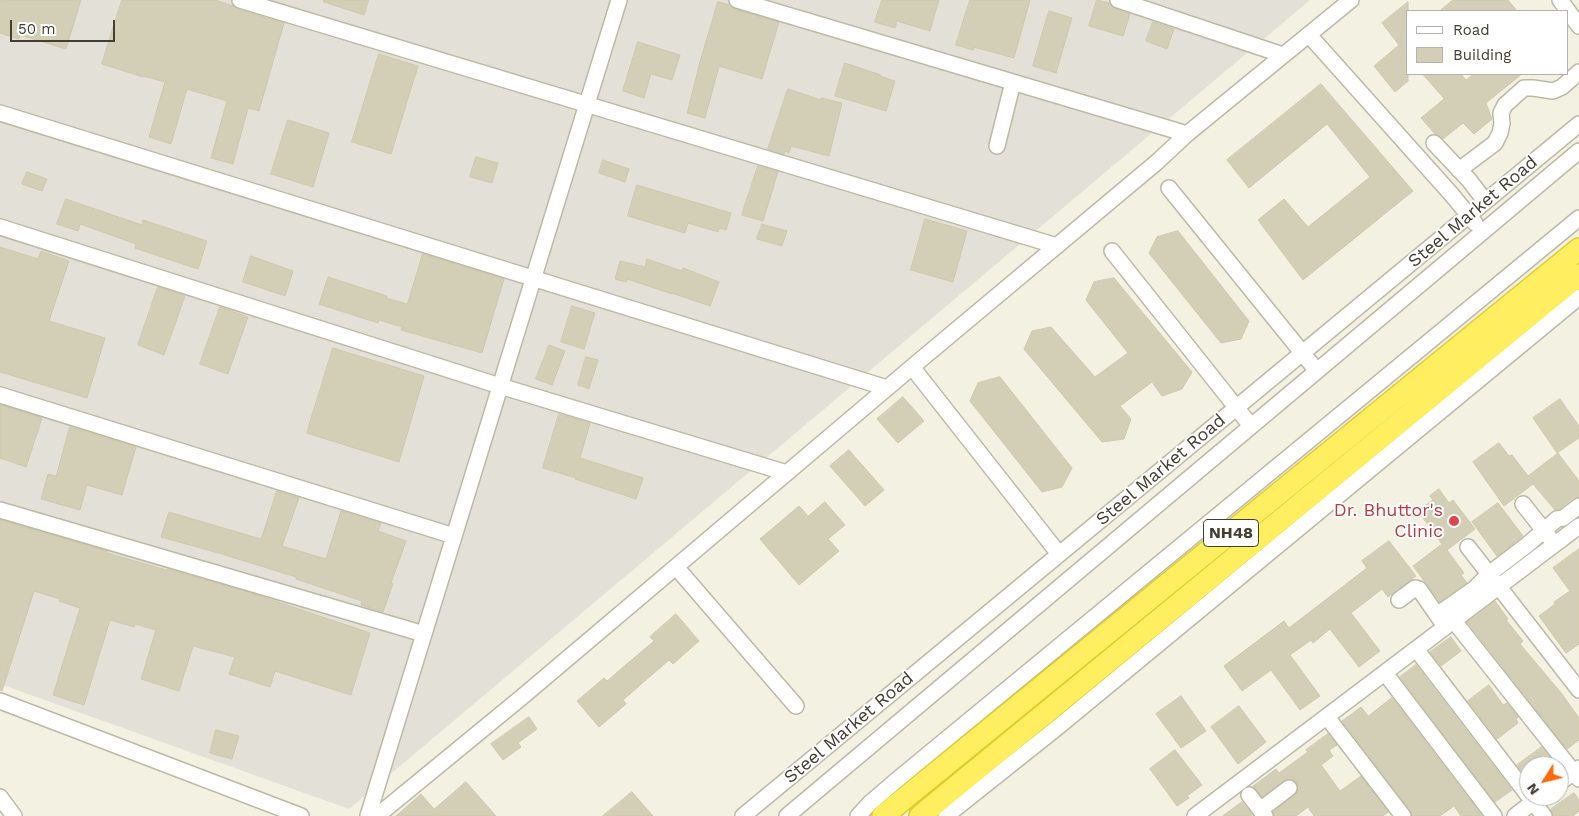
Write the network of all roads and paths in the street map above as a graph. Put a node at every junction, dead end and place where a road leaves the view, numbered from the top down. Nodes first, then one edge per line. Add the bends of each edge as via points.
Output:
1 (240, 0) edge
2 (619, 0) edge
3 (737, 0) edge
4 (1118, 0) edge
5 (1351, 0) edge
6 (1569, 12) edge
7 (1579, 26) edge
8 (1309, 34) junction
9 (1283, 55) junction
10 (1579, 72) edge
11 (1013, 82) junction
12 (586, 105) junction
13 (0, 113) edge
14 (1579, 124) edge
15 (1187, 134) junction
16 (1434, 143) dead end
17 (998, 146) dead end
18 (1579, 150) edge
19 (1458, 170) junction
20 (1169, 188) dead end
21 (1486, 201) junction
22 (1469, 215) junction
23 (1579, 218) edge
24 (0, 227) edge
25 (1483, 232) junction
26 (1056, 246) junction
27 (1579, 249) edge
28 (1112, 252) dead end
29 (1579, 275) edge
30 (533, 278) junction
31 (1579, 297) edge
32 (1303, 353) junction
33 (912, 367) junction
34 (1317, 371) junction
35 (500, 386) junction
36 (887, 388) junction
37 (0, 395) edge
38 (1236, 408) junction
39 (1251, 426) junction
40 (787, 472) junction
41 (1524, 504) dead end
42 (1579, 506) edge
43 (0, 510) edge
44 (1579, 526) edge
45 (1543, 530) junction
46 (454, 536) junction
47 (1554, 544) junction
48 (1468, 547) dead end
49 (1060, 554) junction
50 (676, 567) junction
51 (1489, 574) junction
52 (1498, 587) junction
53 (1400, 600) dead end
54 (1446, 621) junction
55 (424, 634) junction
56 (1416, 649) junction
57 (1385, 673) junction
58 (1579, 690) edge
59 (0, 701) edge
60 (796, 706) dead end
61 (1327, 717) junction
62 (832, 743) junction
63 (850, 763) junction
64 (1577, 773) edge
65 (1519, 777) edge
66 (1289, 788) dead end
67 (1250, 795) dead end
68 (0, 797) edge
69 (1528, 806) edge
70 (1263, 813) edge
71 (14, 816) edge
72 (302, 816) edge
73 (368, 816) edge
74 (377, 816) edge
75 (743, 816) edge
76 (787, 816) edge
77 (858, 816) edge
78 (883, 816) edge
79 (920, 816) edge
80 (946, 816) edge
81 (1196, 816) edge
82 (1403, 816) edge
83 (1494, 816) edge
84 (1515, 816) edge

1 - 12 street
2 - 12 street
3 - 11 street
4 - 9 street
5 - 8 street
6 - 7 street
8 - 9 street
8 - 22 street
9 - 15 street
10 - 19 street via 1553,91 1524,88 1505,105 1495,143
11 - 15 street
11 - 17 street
12 - 26 street
12 - 30 street
13 - 30 street
14 - 21 street, Steel Market Road
15 - 26 street
16 - 19 street
18 - 25 street, Steel Market Road
19 - 21 street
20 - 32 street
21 - 22 street, Steel Market Road
22 - 25 street
22 - 32 street, Steel Market Road
23 - 77 street via 905,772
24 - 35 street
25 - 34 street, Steel Market Road
26 - 33 street
27 - 78 highway, NH48
28 - 38 street
29 - 79 highway, NH48
30 - 35 street
30 - 36 street
31 - 80 street
32 - 34 street
32 - 38 street, Steel Market Road
33 - 36 street
33 - 49 street
34 - 39 street, Steel Market Road
35 - 40 street
35 - 46 street
36 - 40 street
37 - 46 street
38 - 39 street
38 - 49 street, Steel Market Road
39 - 63 street, Steel Market Road
40 - 50 street
41 - 45 street
42 - 45 street
43 - 55 street
44 - 47 street
45 - 47 street
45 - 51 street
46 - 55 street
47 - 52 street
48 - 51 street
49 - 62 street, Steel Market Road
50 - 60 street
50 - 74 street
51 - 52 street
51 - 54 street
52 - 54 street
52 - 58 street
53 - 54 street via 1415,588 1419,589
54 - 56 street
54 - 64 street
55 - 73 street
56 - 57 street
56 - 65 street
57 - 61 street
57 - 83 street
59 - 72 street
61 - 81 street
61 - 82 street
62 - 63 street
62 - 75 street, Steel Market Road
63 - 76 street, Steel Market Road
66 - 70 street
67 - 70 street
68 - 71 street
69 - 84 street

